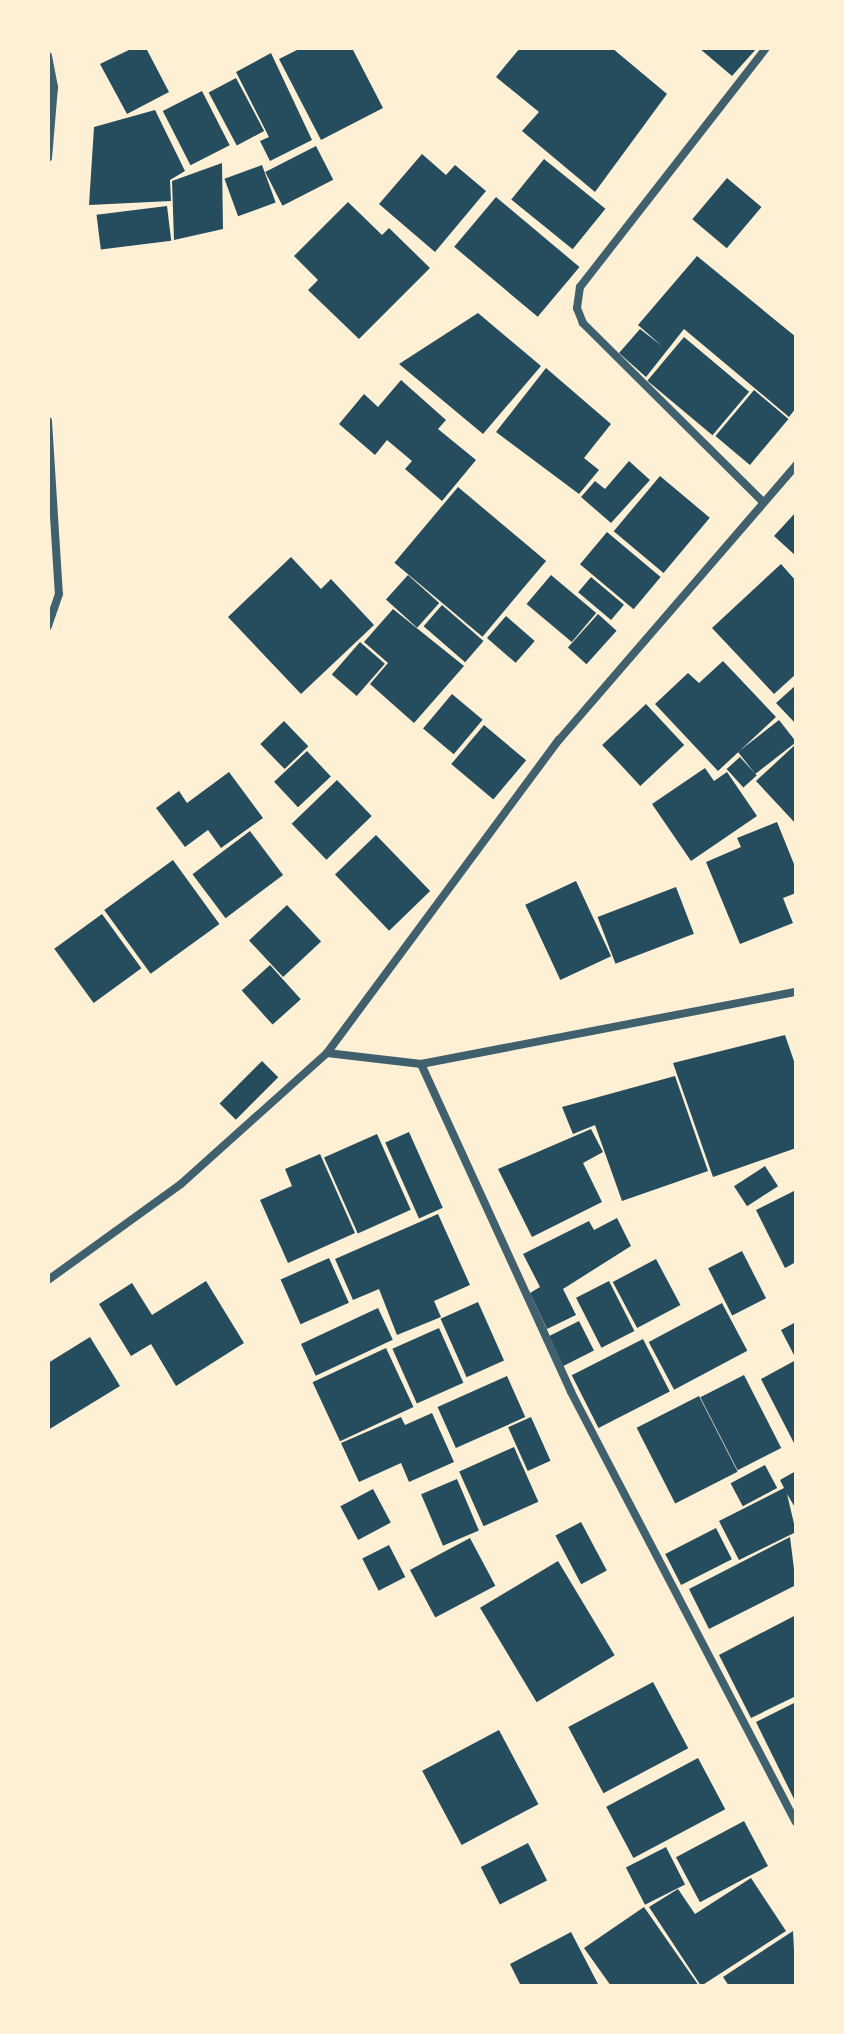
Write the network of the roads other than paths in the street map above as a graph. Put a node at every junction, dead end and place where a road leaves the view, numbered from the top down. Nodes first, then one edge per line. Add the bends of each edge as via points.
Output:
1 (766, 48) edge
2 (48, 56) edge
3 (48, 158) edge
4 (48, 421) edge
5 (796, 465) edge
6 (763, 502) junction
7 (48, 626) edge
8 (796, 992) edge
9 (327, 1053) junction
10 (421, 1064) junction
11 (48, 1280) edge
12 (796, 1822) edge

1 - 6 street via 580,287 577,308 583,323
2 - 3 street via 54,87
4 - 7 street via 59,594
5 - 6 street
6 - 9 street via 559,740
8 - 10 street
9 - 10 street
9 - 11 street via 181,1184
10 - 12 street via 571,1392

